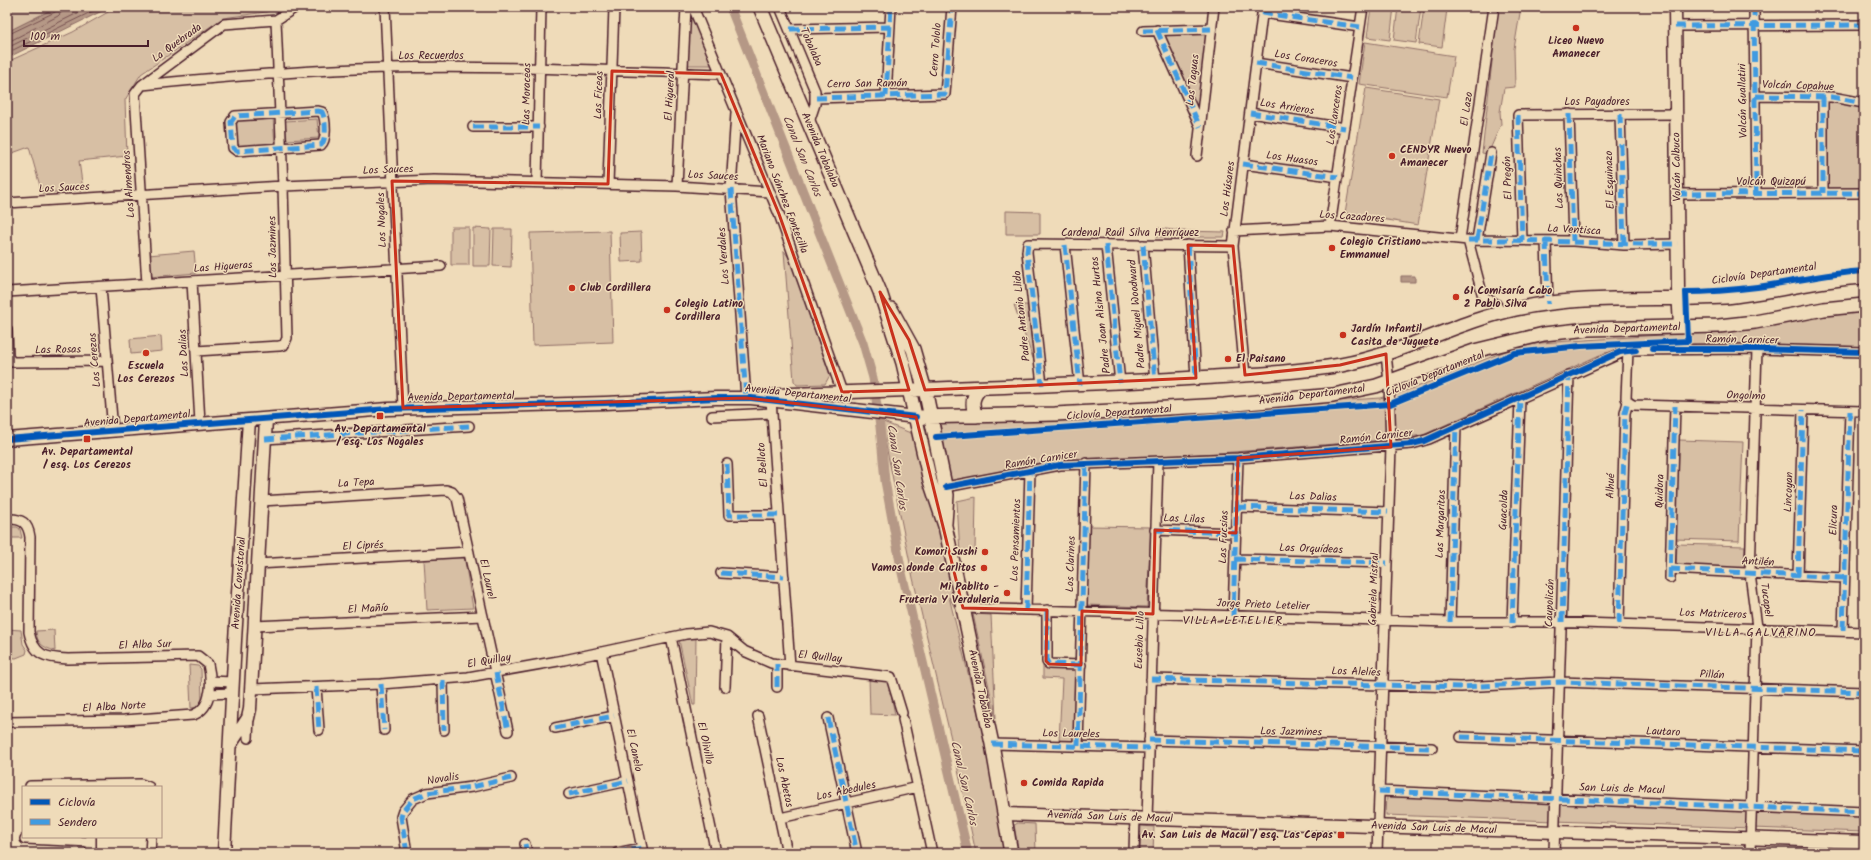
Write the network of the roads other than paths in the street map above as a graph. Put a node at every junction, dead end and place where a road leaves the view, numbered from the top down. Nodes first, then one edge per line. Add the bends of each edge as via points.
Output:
1 (296, 7) edge
2 (385, 7) edge
3 (541, 7) edge
4 (614, 7) edge
5 (686, 7) edge
6 (693, 7) edge
7 (760, 7) edge
8 (780, 7) edge
9 (891, 7) edge
10 (952, 7) edge
11 (1214, 7) edge
12 (1363, 7) edge
13 (1494, 7) edge
14 (1675, 7) edge
15 (1754, 7) edge
16 (1263, 10) edge
17 (276, 20) junction
18 (1864, 25) edge
19 (1360, 26) junction
20 (1675, 26) junction
21 (1754, 26) junction
22 (890, 27) junction
23 (790, 29) junction
24 (1211, 29) junction
25 (1157, 30) junction
26 (1143, 31) dead end
27 (1256, 63) junction
28 (387, 68) junction
29 (540, 69) junction
30 (612, 71) junction
31 (278, 72) junction
32 (683, 73) junction
33 (721, 74) junction
34 (1352, 78) junction
35 (142, 84) junction
36 (945, 94) joint
37 (886, 96) junction
38 (1755, 96) junction
39 (1823, 97) junction
40 (816, 98) junction
41 (1864, 103) edge
42 (736, 112) junction
43 (279, 113) junction
44 (1250, 113) junction
45 (1569, 114) junction
46 (1620, 114) junction
47 (1676, 114) junction
48 (1518, 115) joint
49 (809, 122) junction
50 (473, 127) dead end
51 (539, 127) junction
52 (1200, 127) junction
53 (1345, 128) junction
54 (281, 148) junction
55 (1491, 153) dead end
56 (1197, 156) dead end
57 (1243, 164) junction
58 (1338, 177) junction
59 (392, 181) junction
60 (537, 182) junction
61 (608, 184) junction
62 (283, 186) junction
63 (676, 186) junction
64 (731, 189) junction
65 (769, 192) junction
66 (1823, 193) junction
67 (1864, 193) edge
68 (1677, 194) junction
69 (1756, 194) junction
70 (142, 195) junction
71 (7, 203) edge
72 (1330, 226) junction
73 (1234, 231) junction
74 (1468, 240) junction
75 (1522, 240) junction
76 (1546, 241) junction
77 (1573, 241) junction
78 (1028, 244) joint
79 (1064, 244) junction
80 (1678, 244) junction
81 (1106, 245) junction
82 (1143, 245) junction
83 (1188, 245) junction
84 (1624, 245) junction
85 (1233, 246) junction
86 (441, 266) dead end
87 (396, 268) junction
88 (285, 275) junction
89 (1864, 277) edge
90 (192, 281) junction
91 (148, 284) junction
92 (100, 287) junction
93 (7, 292) edge
94 (880, 292) junction
95 (1679, 299) junction
96 (1548, 304) junction
97 (1864, 305) edge
98 (1501, 313) junction
99 (1680, 327) junction
100 (7, 330) edge
101 (1757, 349) junction
102 (1628, 350) junction
103 (196, 351) junction
104 (1864, 352) edge
105 (1386, 354) junction
106 (107, 361) junction
107 (1245, 375) junction
108 (1569, 375) junction
109 (1196, 378) junction
110 (1155, 381) junction
111 (1389, 382) junction
112 (1120, 383) junction
113 (1042, 385) junction
114 (1080, 385) junction
115 (981, 388) junction
116 (909, 390) junction
117 (925, 390) junction
118 (842, 392) junction
119 (749, 398) junction
120 (1520, 399) junction
121 (771, 400) junction
122 (1628, 402) junction
123 (1675, 406) junction
124 (403, 408) junction
125 (1755, 408) junction
126 (1803, 410) junction
127 (1850, 411) junction
128 (1864, 412) edge
129 (772, 413) junction
130 (712, 416) dead end
131 (976, 416) junction
132 (916, 417) junction
133 (932, 417) junction
134 (266, 419) junction
135 (249, 420) junction
136 (200, 424) junction
137 (469, 426) dead end
138 (1456, 426) junction
139 (113, 431) junction
140 (7, 439) edge
141 (265, 439) junction
142 (1391, 447) junction
143 (1238, 458) junction
144 (247, 460) junction
145 (263, 460) junction
146 (1158, 461) junction
147 (1086, 463) junction
148 (727, 464) dead end
149 (1030, 470) junction
150 (946, 487) junction
151 (452, 492) joint
152 (261, 501) junction
153 (1237, 506) junction
154 (1388, 512) junction
155 (779, 515) junction
156 (7, 519) edge
157 (945, 526) junction
158 (1155, 530) junction
159 (1236, 533) junction
160 (469, 552) junction
161 (1235, 559) junction
162 (1387, 563) junction
163 (257, 564) junction
164 (721, 573) dead end
165 (1670, 574) joint
166 (1750, 574) junction
167 (1798, 576) junction
168 (784, 577) junction
169 (1844, 578) junction
170 (963, 608) junction
171 (1026, 610) junction
172 (1048, 610) junction
173 (1082, 612) junction
174 (1153, 614) junction
175 (482, 616) junction
176 (1233, 616) junction
177 (1385, 620) junction
178 (1450, 622) junction
179 (1562, 622) junction
180 (1512, 623) junction
181 (1619, 624) junction
182 (254, 626) junction
183 (1757, 627) junction
184 (1843, 630) junction
185 (1864, 632) edge
186 (671, 637) junction
187 (727, 637) junction
188 (235, 640) junction
189 (601, 652) junction
190 (777, 664) junction
191 (1080, 665) junction
192 (790, 666) junction
193 (496, 673) junction
194 (1151, 679) junction
195 (442, 680) junction
196 (210, 681) junction
197 (1560, 682) junction
198 (381, 684) junction
199 (1382, 685) junction
200 (232, 687) junction
201 (316, 687) junction
202 (725, 687) dead end
203 (777, 687) dead end
204 (1755, 688) junction
205 (252, 689) junction
206 (1864, 692) edge
207 (209, 694) junction
208 (231, 714) junction
209 (614, 716) junction
210 (758, 716) dead end
211 (828, 718) dead end
212 (247, 719) junction
213 (7, 722) edge
214 (555, 728) dead end
215 (319, 730) dead end
216 (384, 730) dead end
217 (444, 730) dead end
218 (508, 731) dead end
219 (1461, 737) dead end
220 (248, 738) dead end
221 (1558, 741) junction
222 (992, 744) junction
223 (1149, 744) junction
224 (230, 746) junction
225 (1078, 746) junction
226 (1380, 746) junction
227 (1432, 748) dead end
228 (1753, 748) junction
229 (1864, 751) edge
230 (511, 778) dead end
231 (628, 781) junction
232 (30, 786) dead end
233 (94, 786) edge
234 (146, 786) edge
235 (918, 787) junction
236 (1379, 791) junction
237 (569, 794) dead end
238 (1556, 798) junction
239 (846, 804) junction
240 (1751, 807) junction
241 (1864, 812) edge
242 (1004, 814) junction
243 (780, 818) junction
244 (1141, 818) junction
245 (1378, 826) junction
246 (1555, 832) junction
247 (151, 838) edge
248 (1750, 838) junction
249 (25, 839) dead end
250 (91, 840) edge
251 (1864, 842) edge
252 (643, 851) edge
253 (91, 853) edge
254 (150, 853) edge
255 (224, 853) edge
256 (407, 853) edge
257 (617, 853) edge
258 (716, 853) edge
259 (787, 853) edge
260 (857, 853) edge
261 (932, 853) edge
262 (1011, 853) edge
263 (1134, 853) edge
264 (1377, 853) edge
265 (1554, 853) edge
266 (1750, 853) edge

1 - 17 street, La Quebrada
2 - 28 street, Los Nogales
3 - 29 street, Las Moraceas
4 - 30 street, Las Ficeas
5 - 32 street, El Higueral
6 - 33 street, Mariano Sánchez Fontecilla
7 - 49 main road, Avenida Tobalaba
8 - 23 street, Tobalaba
9 - 22 street
10 - 36 street, Cerro Tololo
11 - 24 street, Las Taguas
12 - 19 street, Los Lanceros
13 - 74 street, El Lazo
14 - 20 street, Volcán Calbuco
15 - 21 street, Volcán Guallatiri
16 - 19 street
16 - 27 street, Los Húsares
17 - 31 street, Los Jazmines
17 - 35 street, La Quebrada via 224,24
18 - 21 street
19 - 34 street, Los Lanceros
20 - 21 street
20 - 47 street, Volcán Calbuco
21 - 38 street, Volcán Guallatiri
22 - 23 street
22 - 37 street
23 - 40 street, Tobalaba via 814,86
24 - 25 street
24 - 52 street, Las Taguas
25 - 26 street
25 - 52 street
27 - 34 street, Los Coraceros
27 - 44 street, Los Húsares
28 - 29 street, Los Recuerdos
28 - 31 street, Los Recuerdos
28 - 59 street, Los Nogales
29 - 30 street, Los Recuerdos
29 - 51 street, Las Moraceas
30 - 32 street, Los Recuerdos
30 - 61 street, Las Ficeas
31 - 35 street, Los Recuerdos
31 - 43 street, Los Jazmines
32 - 33 street, Los Recuerdos
32 - 63 street, El Higueral
33 - 42 street, Mariano Sánchez Fontecilla
34 - 53 street, Los Lanceros
35 - 70 street, Los Almendros via 135,99
36 - 37 street, Cerro San Ramón
37 - 40 street, Cerro San Ramón
38 - 39 street, Volcán Copahue
38 - 69 street, Volcán Guallatiri
39 - 41 street, Volcán Copahue
39 - 66 street
40 - 49 street, Cerro San Ramón
42 - 64 street, Los Verdales
42 - 65 street, Mariano Sánchez Fontecilla
43 - 54 street, Los Jazmines
43 - 54 street via 318,111 324,116 324,140 321,145
43 - 54 street via 233,118 232,147 235,151
44 - 53 street, Los Arrieros
44 - 57 street, Los Húsares
45 - 46 street, Los Payadores
45 - 48 street, Los Payadores
45 - 77 street, Las Quinchas
46 - 47 street, Los Payadores
46 - 84 street, El Esquinazo
47 - 68 street, Volcán Calbuco
48 - 75 street, El Pregón
49 - 94 main road, Avenida Tobalaba
50 - 51 street
51 - 60 street, Las Moraceas
52 - 56 street, Las Taguas
53 - 58 street, Los Lanceros
54 - 62 street, Los Jazmines
55 - 74 street
57 - 58 street, Los Huasos
57 - 73 street, Los Húsares
58 - 72 street, Los Lanceros
59 - 60 street, Los Sauces
59 - 62 street, Los Sauces
59 - 87 street, Los Nogales
60 - 61 street, Los Sauces
61 - 63 street, Los Sauces
62 - 70 street, Los Sauces
62 - 88 street, Los Jazmines
63 - 64 street, Los Sauces
64 - 65 street, Los Sauces
64 - 119 street, Los Verdales
65 - 118 street, Mariano Sánchez Fontecilla
66 - 67 street, Volcán Quizapú
66 - 69 street, Volcán Quizapú
68 - 69 street, Volcán Quizapú
68 - 80 street, Volcán Calbuco
70 - 71 street, Los Sauces
70 - 91 street, Los Almendros
72 - 73 street, Los Cazadores
72 - 74 street, Los Cazadores
73 - 85 street, Los Húsares
74 - 75 street, La Ventisca
74 - 98 street, El Lazo via 1482,293 1496,304
75 - 76 street, La Ventisca
76 - 77 street, La Ventisca
76 - 96 street
77 - 84 street, La Ventisca
78 - 79 street, Cardenal Raúl Silva Henríquez
78 - 113 street, Padre Antonio Llido
79 - 81 street, Cardenal Raúl Silva Henríquez
79 - 114 street
80 - 84 street, La Ventisca
80 - 95 street, Volcán Calbuco
81 - 82 street, Cardenal Raúl Silva Henríquez
81 - 112 street, Padre Joan Alsina Hurtos
82 - 83 street, Cardenal Raúl Silva Henríquez
82 - 110 street, Padre Miguel Woodward
83 - 85 street, Cardenal Raúl Silva Henríquez
83 - 109 street
85 - 107 street, Los Húsares
86 - 87 street, Las Higueras
87 - 88 street, Las Higueras
87 - 124 street, Los Nogales
88 - 90 street, Las Higueras
88 - 103 street, Los Jazmines via 287,338 284,344
89 - 95 main road, Avenida Departamental via 1823,281 1738,296
90 - 91 street, Las Higueras
90 - 103 street, Las Dalias
91 - 92 street, Las Higueras
92 - 93 street, Las Higueras
92 - 106 street, Los Cerezos
94 - 116 main road, Avenida Tobalaba
94 - 117 main road, Avenida Tobalaba via 909,340
95 - 96 main road, Avenida Departamental via 1598,300
95 - 99 street, Volcán Calbuco
96 - 98 main road, Avenida Departamental
97 - 99 main road, Avenida Departamental via 1737,324
98 - 105 main road, Avenida Departamental
99 - 111 main road, Avenida Departamental via 1589,329 1532,336 1474,352
100 - 106 street, Las Rosas via 8,357 14,363
101 - 102 street, Ramón Carnicer
101 - 104 street, Ramón Carnicer
101 - 125 street, Tucapel
102 - 108 street, Ramón Carnicer
102 - 122 street, Alhué
103 - 136 street, Las Dalias
105 - 107 main road, Avenida Departamental via 1340,365
105 - 111 street, Gabriela Mistral
106 - 139 street, Los Cerezos
107 - 109 main road, Avenida Departamental
108 - 120 street, Ramón Carnicer
108 - 179 street, Caupolicán
109 - 110 main road, Avenida Departamental
110 - 112 main road, Avenida Departamental
111 - 131 main road, Avenida Departamental via 1352,392 1224,405
111 - 142 street, Gabriela Mistral
112 - 114 main road, Avenida Departamental
113 - 114 main road, Avenida Departamental
113 - 115 main road, Avenida Departamental
115 - 117 main road, Avenida Departamental
115 - 131 main road via 973,400
116 - 117 main road, Avenida Departamental
116 - 118 street, Avenida Departamental
116 - 132 main road, Avenida Tobalaba
117 - 133 main road, Avenida Tobalaba
118 - 119 street, Avenida Departamental
119 - 121 street, Avenida Departamental
119 - 124 street, Avenida Departamental
120 - 138 street, Ramón Carnicer
120 - 180 street, Guacolda
121 - 129 street, El Belloto
121 - 132 street, Avenida Departamental
122 - 123 street, Ongolmo via 1634,405
122 - 181 street, Alhué via 1625,410
123 - 125 street, Ongolmo
123 - 165 street, Quidora
124 - 134 street, Avenida Departamental
125 - 126 street, Ongolmo
125 - 166 street, Tucapel
126 - 127 street, Ongolmo
126 - 167 street, Lincoyan
127 - 128 street, Ongolmo
127 - 169 street, Elicura
129 - 130 street
129 - 155 street, El Belloto
131 - 133 main road, Avenida Departamental
132 - 133 main road, Avenida Departamental
132 - 157 main road, Avenida Tobalaba via 930,481
133 - 150 main road, Avenida Tobalaba
134 - 135 street, Avenida Departamental
134 - 141 street, Avenida Consistorial
135 - 136 street, Avenida Departamental
135 - 144 street, Avenida Consistorial
136 - 139 street, Avenida Departamental
137 - 141 street
138 - 142 street, Ramón Carnicer via 1424,441
138 - 178 street, Las Margaritas
139 - 140 street, Avenida Departamental
141 - 145 street, Avenida Consistorial
142 - 143 street, Ramón Carnicer
142 - 154 street, Gabriela Mistral
143 - 146 street, Ramón Carnicer
143 - 153 street, Las Fucsias
144 - 145 street via 253,456
144 - 188 street, Avenida Consistorial
145 - 152 street, Avenida Consistorial
146 - 147 street, Ramón Carnicer
146 - 158 street, Eusebio Lillo
147 - 149 street, Ramón Carnicer
147 - 173 street, Los Clarines
148 - 155 street via 729,515
149 - 150 street, Ramón Carnicer
149 - 171 street, Los Pensamientos
150 - 157 main road, Avenida Tobalaba
151 - 152 street, La Tepa via 446,490
151 - 160 street, El Laurel via 457,498
152 - 163 street, Avenida Consistorial
153 - 154 street, Las Dalias
153 - 159 street, Las Fucsias
154 - 162 street, Gabriela Mistral
155 - 168 street, El Belloto
156 - 196 street, El Alba Sur via 21,519 28,527 29,632 31,642 41,654 49,658 68,659 198,656 208,664
157 - 170 main road, Avenida Tobalaba
158 - 159 street, Las Lilas
158 - 174 street, Eusebio Lillo
159 - 161 street, Las Fucsias
160 - 163 street, El Ciprés
160 - 175 street, El Laurel
161 - 162 street, Las Orquídeas
161 - 176 street, Las Fucsias
162 - 177 street, Gabriela Mistral
163 - 182 street, Avenida Consistorial
164 - 168 street
165 - 166 street, Antilén
166 - 167 street, Antilén
166 - 183 street, Tucapel
167 - 169 street, Antilén
168 - 192 street, El Belloto
169 - 184 street, Elicura
170 - 171 street, Jorge Prieto Letelier
170 - 222 main road, Avenida Tobalaba
171 - 172 street, Jorge Prieto Letelier
172 - 173 street, Jorge Prieto Letelier
172 - 191 street via 1047,663
173 - 174 street, Jorge Prieto Letelier
173 - 191 street, Los Clarines
174 - 176 street, Jorge Prieto Letelier
174 - 194 street, Eusebio Lillo
175 - 182 street, El Mañío
175 - 193 street, El Laurel
176 - 177 street, Jorge Prieto Letelier
177 - 178 street, Jorge Prieto Letelier
177 - 199 street, Gabriela Mistral
178 - 180 street, Jorge Prieto Letelier
179 - 180 street, Jorge Prieto Letelier
179 - 181 street, Los Matriceros
179 - 197 street, Caupolicán
181 - 183 street, Los Matriceros
182 - 188 street via 245,629
182 - 205 street, Avenida Consistorial
183 - 184 street, Los Matriceros
183 - 204 street, Tucapel
184 - 185 street, Los Matriceros
186 - 187 street, El Quillay via 709,632
186 - 189 street, El Quillay
186 - 258 street, El Olivillo
187 - 190 street, El Quillay via 744,651
187 - 202 street
188 - 200 street, Avenida Consistorial
189 - 193 street, El Quillay
189 - 209 street, El Canelo
190 - 192 street, El Quillay
190 - 203 street
191 - 225 street, Los Clarines
192 - 235 street, El Quillay via 888,676 893,680
193 - 195 street, El Quillay
193 - 218 street, El Laurel
194 - 199 street, Los Alelíes
194 - 223 street, Eusebio Lillo
195 - 198 street, El Quillay
195 - 217 street
196 - 200 street
196 - 207 street, El Alba Norte
197 - 199 street, Los Alelíes via 1461,687
197 - 204 street, Pillán
197 - 221 street, Caupolicán
198 - 201 street, El Quillay
198 - 216 street
199 - 226 street, Gabriela Mistral
200 - 207 street
200 - 208 street, Avenida Consistorial
201 - 205 street, El Quillay
201 - 215 street
204 - 206 street, Pillán
204 - 228 street, Tucapel
205 - 212 street, Avenida Consistorial
207 - 213 street, El Alba Norte via 205,707 193,714 124,720
208 - 212 street via 234,722
208 - 224 street, Avenida Consistorial
209 - 214 street
209 - 231 street, El Canelo
210 - 243 street, Los Abetos
211 - 239 street
212 - 220 street, Avenida Consistorial
212 - 224 street, Avenida Consistorial
219 - 221 street, Lautaro
221 - 228 street, Lautaro
221 - 238 street, Caupolicán
222 - 225 street, Los Laureles
222 - 242 main road, Avenida Tobalaba
223 - 225 street, Los Laureles
223 - 226 street, Los Jazmines
223 - 244 street, Eusebio Lillo
224 - 255 street, Avenida Consistorial
226 - 227 street, Los Jazmines
226 - 236 street, Gabriela Mistral
228 - 229 street, Lautaro
228 - 240 street, Tucapel
230 - 256 street, Novalis via 472,787 427,793 413,799 401,817
231 - 237 street
231 - 252 street, El Canelo
232 - 233 street
233 - 234 street
235 - 239 street, Los Abedules
235 - 261 street
236 - 238 street, San Luis de Macul
236 - 245 street, Gabriela Mistral
238 - 240 street, San Luis de Macul
238 - 246 street, Caupolicán
239 - 243 street, Los Abedules
239 - 260 street
240 - 241 street, San Luis de Macul
240 - 248 street, Tucapel
242 - 244 street, Avenida San Luis de Macul
242 - 262 main road, Avenida Tobalaba
243 - 259 street, Los Abetos
244 - 245 street, Avenida San Luis de Macul
244 - 263 street, Eusebio Lillo
245 - 246 street, Avenida San Luis de Macul
245 - 264 street, Gabriela Mistral
246 - 248 street, Avenida San Luis de Macul
246 - 265 street, Caupolicán
247 - 254 street
248 - 251 street, Avenida San Luis de Macul
248 - 266 street, Tucapel
249 - 250 street
250 - 253 street
252 - 257 street

